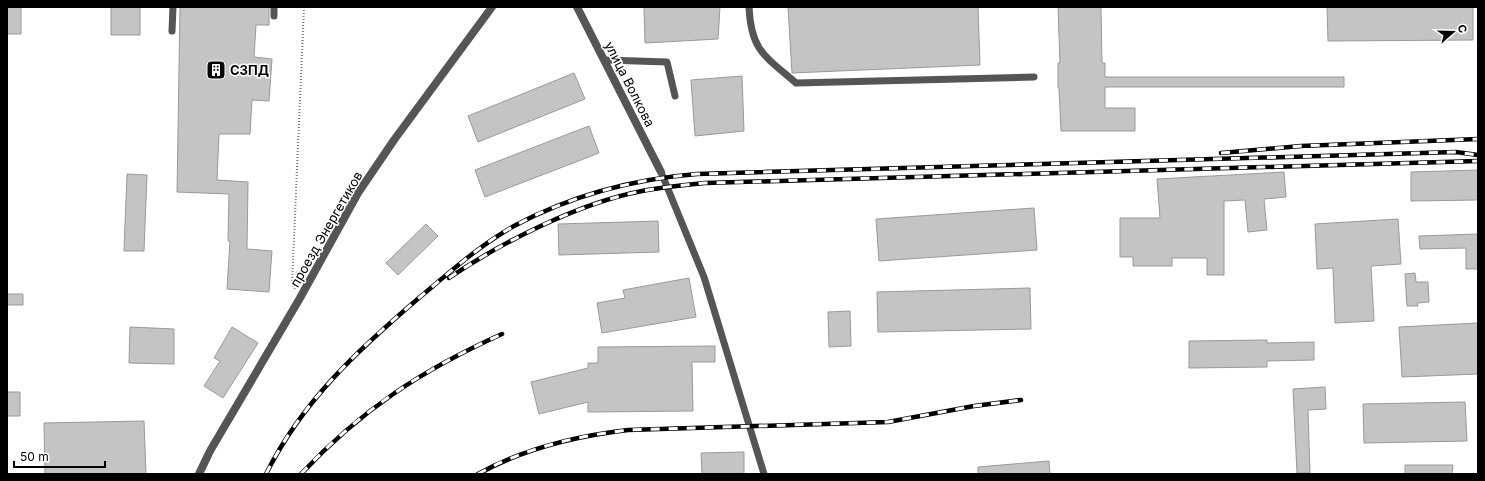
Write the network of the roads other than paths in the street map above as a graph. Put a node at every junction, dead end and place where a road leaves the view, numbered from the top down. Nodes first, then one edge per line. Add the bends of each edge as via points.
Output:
1 (173, 7) edge
2 (274, 7) edge
3 (492, 7) edge
4 (577, 7) edge
5 (749, 7) edge
6 (274, 16) dead end
7 (172, 31) dead end
8 (605, 60) junction
9 (1034, 77) dead end
10 (675, 96) dead end
11 (661, 172) joint
12 (200, 474) edge
13 (764, 474) edge

1 - 7 lane
2 - 6 lane
3 - 12 street, проезд Энергетиков via 358,193 210,451
4 - 8 street, улица Волкова
5 - 9 lane via 750,26 758,48 796,83
8 - 10 lane via 668,62
8 - 11 street, улица Волкова
11 - 13 lane via 704,278

